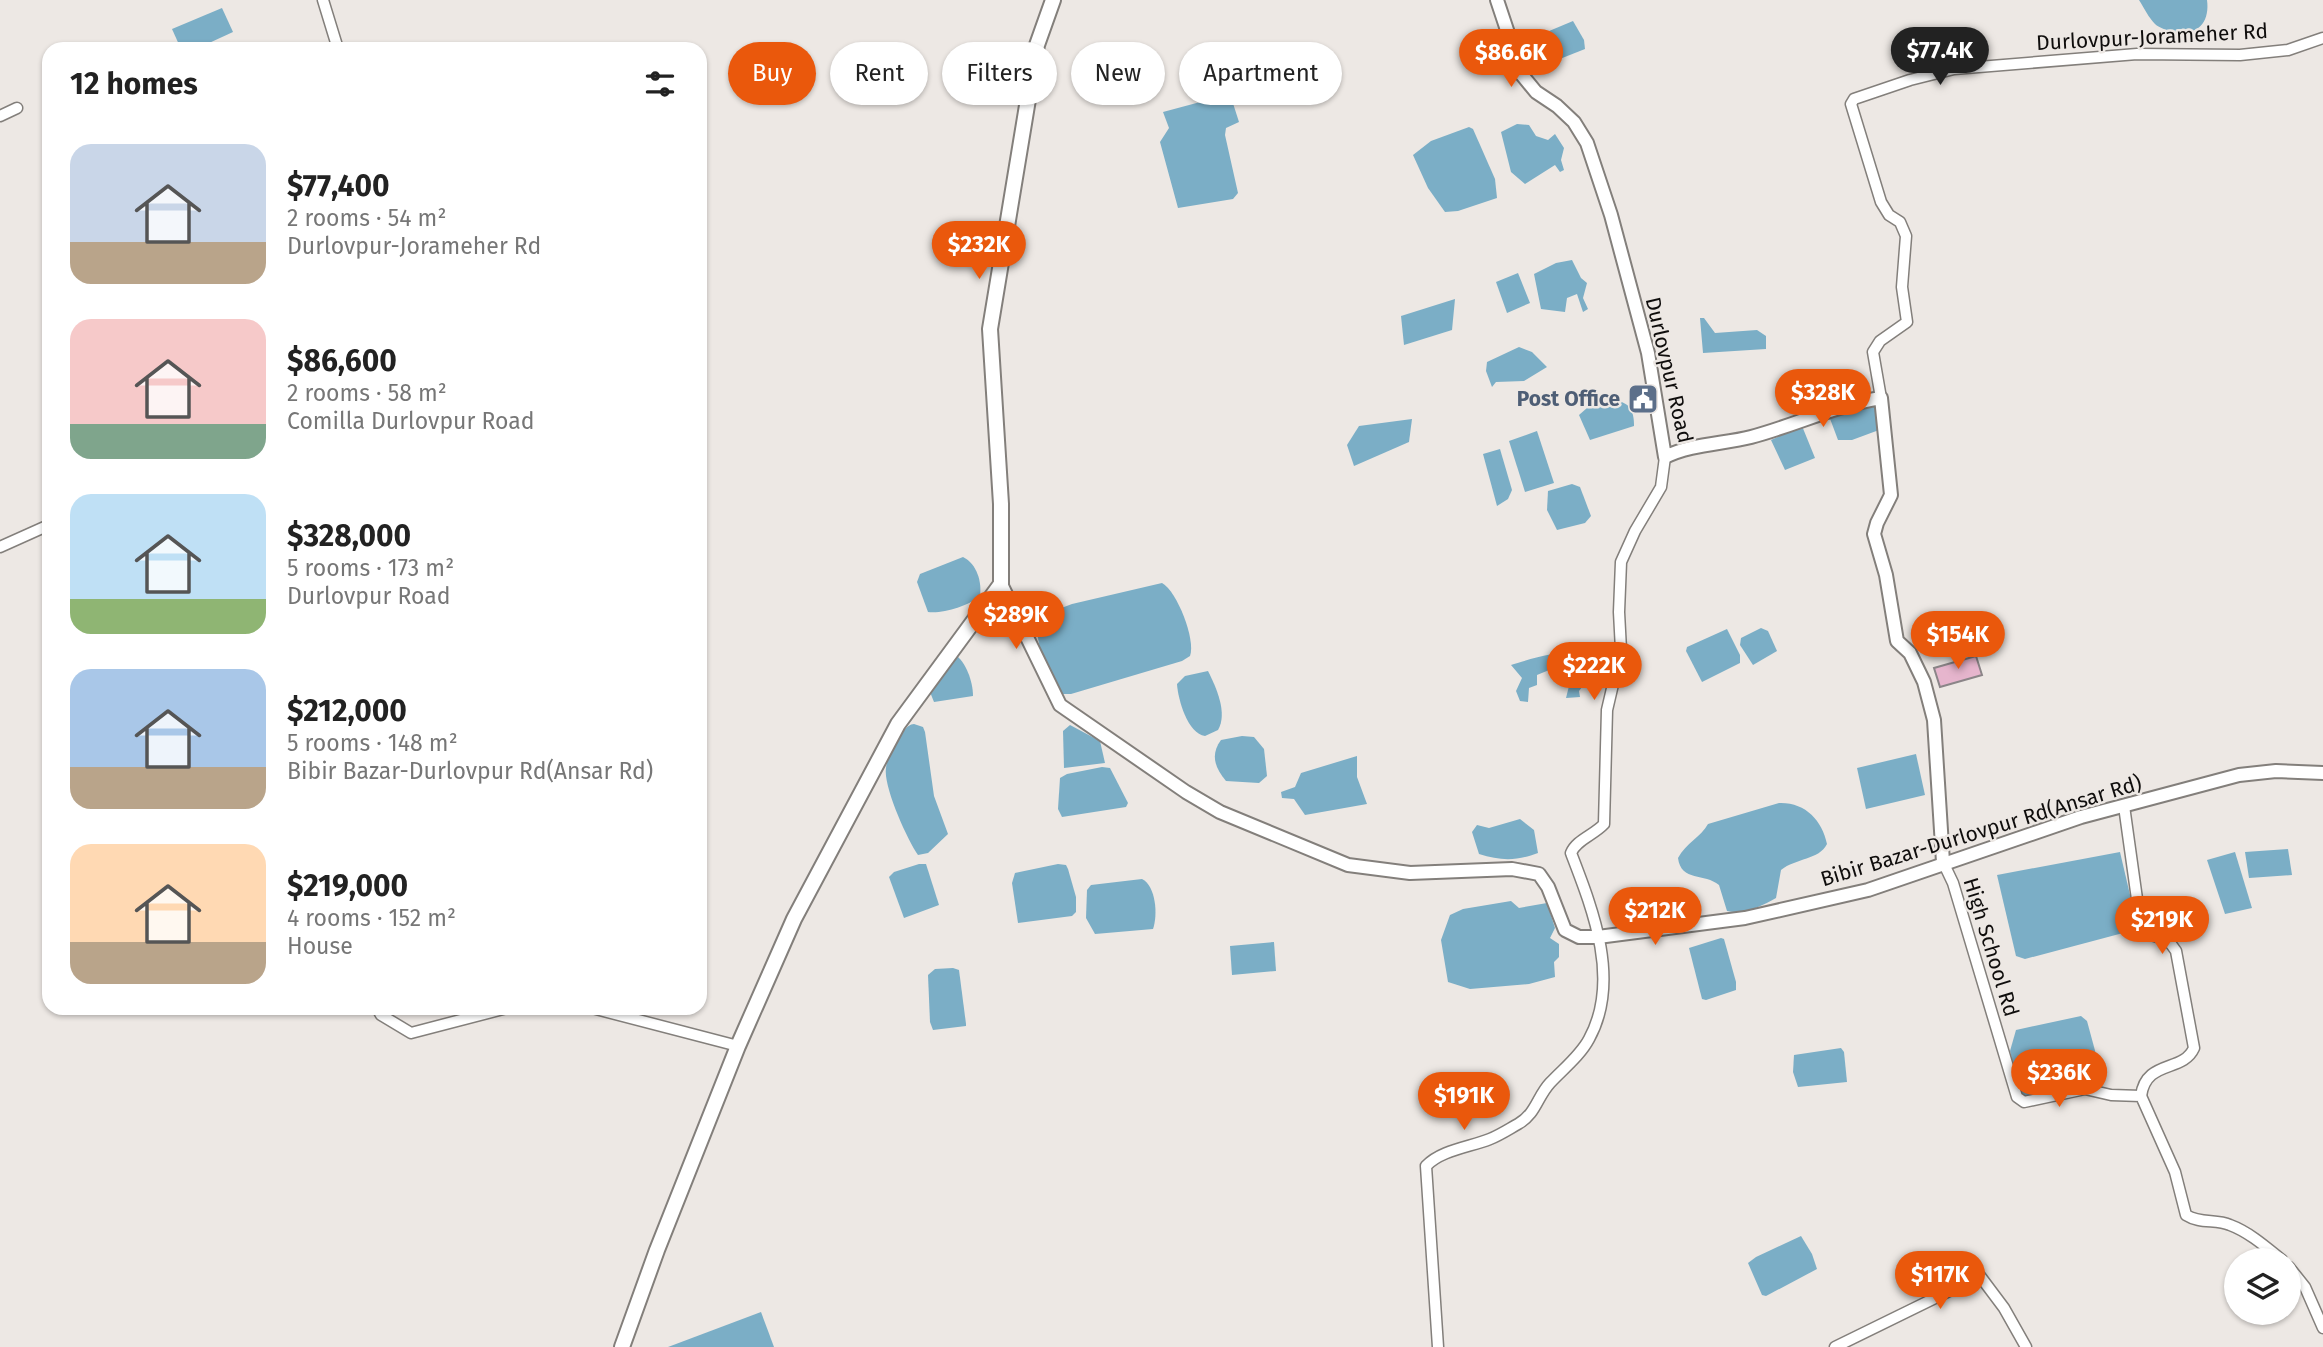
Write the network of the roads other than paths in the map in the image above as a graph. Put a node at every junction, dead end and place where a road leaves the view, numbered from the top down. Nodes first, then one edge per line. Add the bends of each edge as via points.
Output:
1 (323, 0) edge
2 (1053, 0) edge
3 (1497, 0) edge
4 (2323, 38) edge
5 (336, 42) edge
6 (17, 108) dead end
7 (0, 116) edge
8 (1881, 398) junction
9 (1665, 457) junction
10 (42, 528) edge
11 (0, 547) edge
12 (1001, 584) junction
13 (2323, 773) edge
14 (2124, 806) junction
15 (1943, 862) junction
16 (1598, 937) junction
17 (381, 1015) edge
18 (479, 1015) edge
19 (619, 1015) edge
20 (738, 1046) junction
21 (2141, 1096) junction
22 (2268, 1248) edge
23 (2301, 1282) edge
24 (2323, 1328) edge
25 (622, 1347) edge
26 (1438, 1347) edge
27 (1835, 1347) edge
28 (2026, 1347) edge

1 - 5 street
2 - 12 main road via 1037,45 990,330
3 - 9 street, Durlovpur Road via 1522,75 1573,121 1587,143 1648,353
4 - 8 street, Durlovpur-Jorameher Rd via 2288,50 2240,55 2137,54 1954,69 1854,99 1851,104 1881,202 1906,236 1902,287 1907,322 1880,341 1873,352
6 - 7 street
8 - 9 street, Durlovpur Road via 1819,412 1757,436
8 - 15 street via 1891,495 1874,534 1897,641 1910,653 1924,682 1934,720
9 - 16 street via 1661,487 1621,562 1621,650 1607,710 1604,824 1571,853
10 - 11 street
12 - 16 street, Bibir Bazar-Durlovpur Rd(Ansar Rd) via 1060,705 1186,792 1220,812 1348,864 1410,873 1512,869 1539,874 1565,930 1579,937
12 - 20 main road via 898,724 794,919
13 - 14 street, Bibir Bazar-Durlovpur Rd(Ansar Rd) via 2239,775
14 - 15 street, Bibir Bazar-Durlovpur Rd(Ansar Rd)
14 - 21 street via 2140,914 2151,935 2168,940 2176,951 2194,1048 2189,1056 2150,1074
15 - 16 street, Bibir Bazar-Durlovpur Rd(Ansar Rd) via 1868,890 1759,915
15 - 21 street, High School Rd via 2017,1097 2024,1102 2085,1088
16 - 26 street via 1602,993 1592,1031 1578,1054 1547,1086 1534,1112 1522,1122 1435,1158 1425,1169
17 - 18 street via 411,1033
19 - 20 street
20 - 25 main road
21 - 22 street via 2175,1172 2186,1215 2229,1224
23 - 24 street
27 - 28 street via 1980,1276

